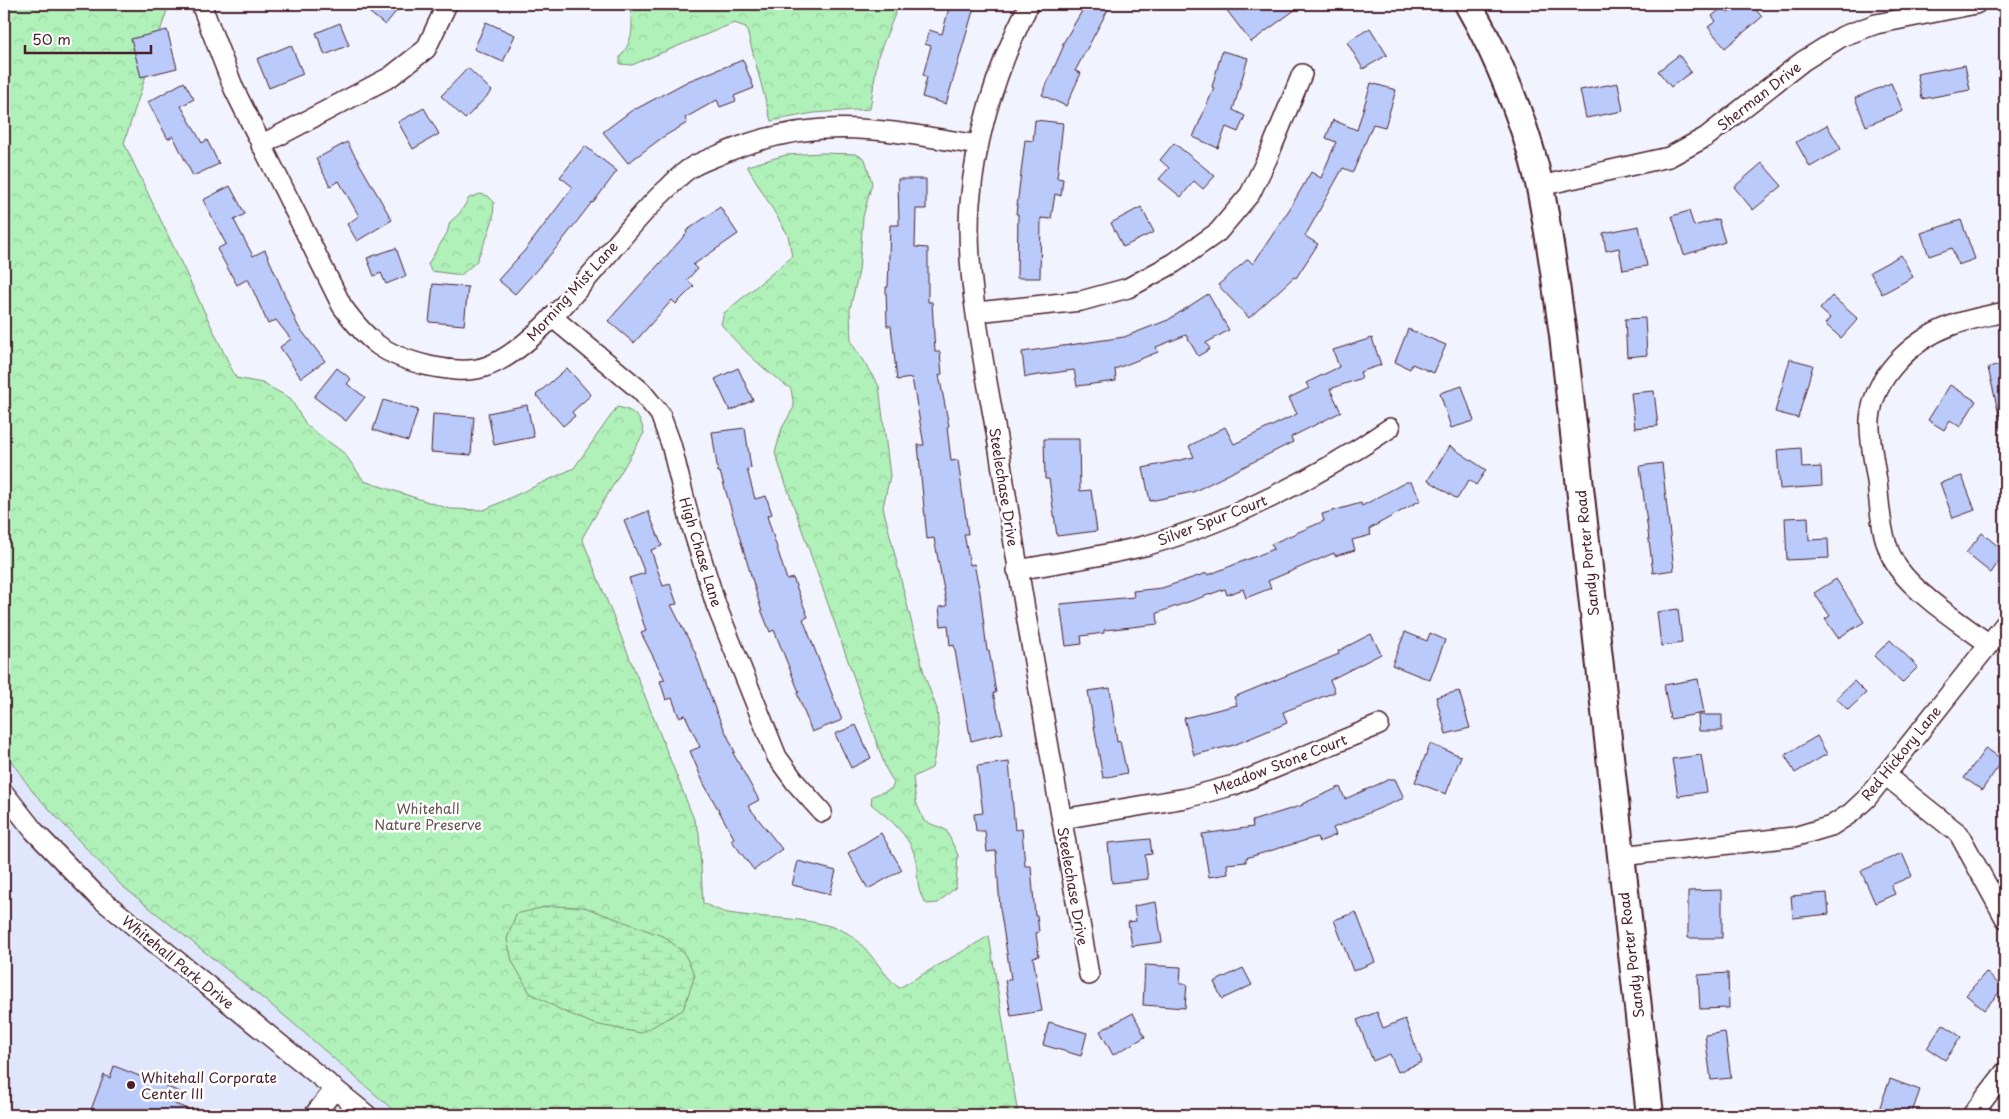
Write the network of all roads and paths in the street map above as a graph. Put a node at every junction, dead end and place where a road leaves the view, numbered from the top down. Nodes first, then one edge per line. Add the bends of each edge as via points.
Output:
1 (200, 4) edge
2 (447, 4) edge
3 (1029, 4) edge
4 (1468, 4) edge
5 (1976, 4) edge
6 (1302, 74) dead end
7 (261, 145) junction
8 (978, 145) junction
9 (1540, 186) junction
10 (977, 312) junction
11 (2005, 312) edge
12 (552, 317) junction
13 (1390, 428) dead end
14 (1018, 570) junction
15 (2005, 624) edge
16 (1989, 644) junction
17 (1379, 725) dead end
18 (1886, 775) junction
19 (4, 793) edge
20 (822, 812) dead end
21 (1062, 819) junction
22 (1620, 856) junction
23 (2005, 918) edge
24 (1089, 975) dead end
25 (2005, 1072) edge
26 (335, 1089) junction
27 (356, 1112) edge
28 (314, 1115) edge
29 (1650, 1115) edge
30 (1972, 1115) edge

1 - 7 street, Morning Mist Lane via 234,89
2 - 7 street via 426,49 390,77
3 - 8 street, Steelechase Drive via 992,94
4 - 9 street, Sandy Porter Road via 1516,107
5 - 9 street, Sherman Drive via 1876,24 1843,36 1804,61 1706,137 1676,155
6 - 10 street via 1250,194 1218,232 1174,263 1128,288 1081,301
7 - 12 street, Morning Mist Lane via 342,306 361,333 386,351 440,368 478,369 515,352
8 - 10 street, Steelechase Drive via 970,205 971,259
8 - 12 street, Morning Mist Lane via 882,130 836,127 790,132 741,146 691,167 651,202
9 - 22 street, Sandy Porter Road via 1563,335
10 - 14 street, Steelechase Drive
11 - 16 street via 1949,326 1912,348 1890,369 1881,384 1870,421 1880,515 1891,556 1911,582
12 - 20 street, High Chase Lane via 641,391 660,414 716,605 777,757
13 - 14 street, Silver Spur Court via 1319,473 1187,532 1121,552
14 - 21 street, Steelechase Drive
15 - 16 street, Red Hickory Lane
16 - 18 street, Red Hickory Lane
17 - 21 street, Meadow Stone Court via 1234,785 1186,798
18 - 22 street, Red Hickory Lane via 1851,813 1821,830 1794,837
18 - 23 street via 1959,834
19 - 26 street, Whitehall Park Drive via 34,831 96,895
21 - 24 street, Steelechase Drive
22 - 29 street, Sandy Porter Road
25 - 30 street
26 - 27 street, Whitehall Park Drive
26 - 28 street

